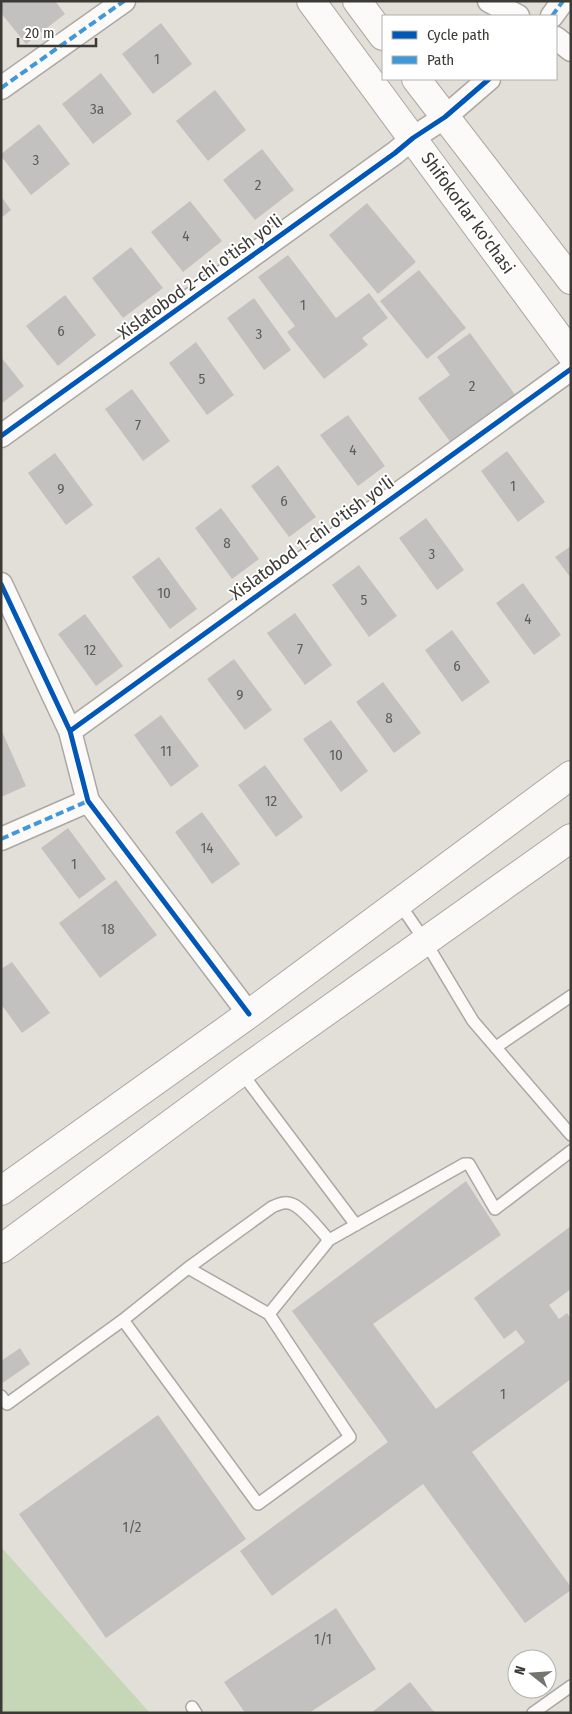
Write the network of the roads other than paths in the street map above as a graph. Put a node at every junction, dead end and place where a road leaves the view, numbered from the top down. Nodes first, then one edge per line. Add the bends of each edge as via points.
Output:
1 (124, 1) edge
2 (311, 1) edge
3 (357, 1) edge
4 (489, 1) edge
5 (563, 1) edge
6 (516, 15) edge
7 (553, 15) edge
8 (382, 35) edge
9 (557, 39) edge
10 (571, 50) edge
11 (417, 80) edge
12 (488, 80) edge
13 (1, 88) edge
14 (445, 117) junction
15 (413, 138) junction
16 (571, 280) edge
17 (571, 354) edge
18 (571, 369) edge
19 (1, 436) edge
20 (1, 584) edge
21 (70, 731) junction
22 (571, 775) edge
23 (88, 801) junction
24 (571, 838) edge
25 (1, 839) edge
26 (399, 903) junction
27 (425, 940) junction
28 (571, 996) edge
29 (249, 1014) junction
30 (496, 1047) junction
31 (241, 1072) junction
32 (571, 1135) edge
33 (571, 1151) edge
34 (1, 1191) edge
35 (356, 1225) junction
36 (329, 1240) junction
37 (1, 1249) edge
38 (188, 1268) junction
39 (269, 1314) junction
40 (123, 1320) junction
41 (1, 1396) edge
42 (571, 1686) edge
43 (533, 1713) edge

1 - 13 street
2 - 15 main road, Shifokorlar ko'chasi
3 - 8 main road
4 - 6 street
5 - 7 street
9 - 10 street
11 - 14 main road
12 - 14 street, Xislatobod 2-chi o'tish yo'li
14 - 15 street, Xislatobod 2-chi o'tish yo'li
14 - 16 main road
15 - 17 main road, Shifokorlar ko'chasi
15 - 19 street, Xislatobod 2-chi o'tish yo'li
18 - 21 street, Xislatobod 1-chi o'tish yo'li
20 - 21 street
21 - 23 street
22 - 26 main road
23 - 25 street
23 - 29 street
24 - 27 main road
26 - 27 lane
26 - 29 main road
27 - 30 lane via 473,1022
27 - 31 main road
28 - 30 lane
29 - 34 main road
30 - 32 lane
31 - 35 lane
31 - 37 main road
33 - 35 lane via 495,1209 469,1164 464,1164
35 - 36 lane
36 - 38 lane via 303,1212 292,1204 282,1203
36 - 39 lane
38 - 39 lane
38 - 40 lane
39 - 40 lane via 350,1436 258,1504
40 - 41 lane via 7,1404
42 - 43 lane

